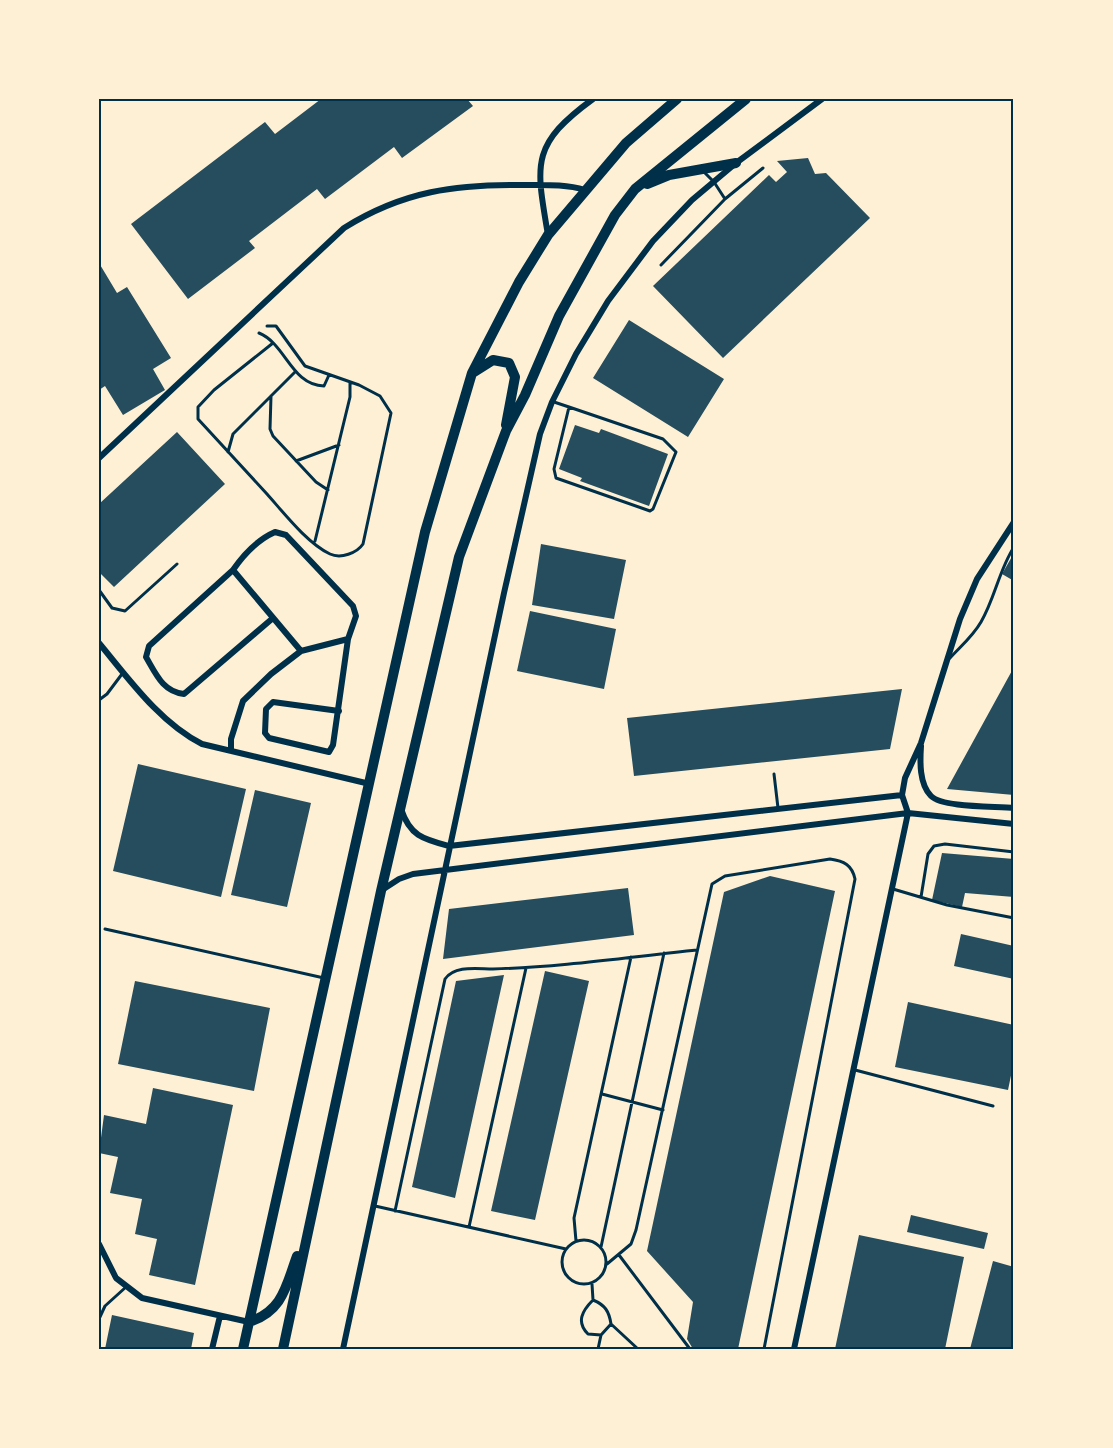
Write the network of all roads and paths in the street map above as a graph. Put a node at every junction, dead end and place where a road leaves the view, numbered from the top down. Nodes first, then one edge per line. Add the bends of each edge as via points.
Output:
1 (593, 99) edge
2 (677, 99) edge
3 (746, 99) edge
4 (822, 99) edge
5 (736, 163) junction
6 (763, 168) dead end
7 (700, 169) junction
8 (714, 182) junction
9 (539, 185) junction
10 (635, 189) junction
11 (585, 190) junction
12 (724, 199) junction
13 (548, 235) junction
14 (661, 265) dead end
15 (267, 326) dead end
16 (260, 333) dead end
17 (273, 344) junction
18 (295, 372) junction
19 (472, 373) junction
20 (329, 375) junction
21 (350, 382) junction
22 (271, 396) junction
23 (552, 402) junction
24 (569, 407) junction
25 (506, 431) junction
26 (339, 445) junction
27 (228, 452) junction
28 (99, 458) edge
29 (296, 461) junction
30 (328, 489) junction
31 (1014, 522) edge
32 (315, 542) junction
33 (1014, 547) edge
34 (177, 564) dead end
35 (233, 570) junction
36 (99, 590) edge
37 (273, 618) junction
38 (348, 639) junction
39 (99, 643) edge
40 (301, 651) junction
41 (947, 661) junction
42 (123, 672) junction
43 (99, 700) edge
44 (339, 711) junction
45 (921, 743) junction
46 (231, 750) junction
47 (774, 774) dead end
48 (370, 784) junction
49 (902, 795) junction
50 (778, 808) junction
51 (1014, 808) edge
52 (401, 809) junction
53 (908, 813) junction
54 (1014, 824) edge
55 (449, 846) junction
56 (1014, 852) edge
57 (445, 870) junction
58 (892, 888) junction
59 (381, 891) junction
60 (921, 897) junction
61 (1014, 918) edge
62 (105, 929) dead end
63 (697, 950) junction
64 (664, 953) junction
65 (631, 957) junction
66 (526, 968) junction
67 (326, 979) junction
68 (855, 1070) junction
69 (602, 1094) junction
70 (632, 1102) junction
71 (993, 1106) dead end
72 (663, 1110) junction
73 (374, 1206) junction
74 (395, 1210) junction
75 (310, 1224) junction
76 (470, 1227) junction
77 (576, 1241) junction
78 (99, 1244) edge
79 (601, 1247) junction
80 (566, 1249) junction
81 (619, 1255) junction
82 (607, 1264) junction
83 (592, 1284) junction
84 (126, 1286) junction
85 (593, 1300) junction
86 (220, 1316) junction
87 (99, 1319) edge
88 (249, 1322) junction
89 (611, 1324) junction
90 (601, 1335) junction
91 (212, 1349) edge
92 (243, 1349) edge
93 (283, 1349) edge
94 (343, 1349) edge
95 (598, 1349) edge
96 (638, 1349) edge
97 (690, 1349) edge
98 (764, 1349) edge
99 (795, 1349) edge

1 - 9 street via 567,118 544,147
2 - 11 main road via 626,143
3 - 10 main road
4 - 5 street
5 - 7 main road
5 - 8 street
6 - 12 lane
7 - 8 lane
7 - 10 main road via 669,175
8 - 12 lane
8 - 23 street via 653,241 608,301
9 - 11 street
9 - 13 street
9 - 28 street via 422,192 370,212 344,228
10 - 25 main road via 615,215 559,316
11 - 13 main road
12 - 14 lane
13 - 19 main road
15 - 20 lane via 276,326 305,366
16 - 17 lane
17 - 18 lane
17 - 27 lane via 198,407 198,419
18 - 20 lane via 315,386 324,386
18 - 22 lane
19 - 25 main road via 494,360 509,363 514,371
19 - 48 main road via 425,532
20 - 21 lane
21 - 26 lane
21 - 32 lane via 380,396 391,413 391,422 359,550 336,556
22 - 27 lane via 233,434
22 - 29 lane via 270,429
23 - 24 lane
23 - 55 street via 534,457
24 - 24 lane via 554,469 556,478 653,509 676,452 674,447 663,439
25 - 52 main road via 459,557
26 - 29 lane
26 - 30 lane
27 - 32 lane via 294,525
29 - 30 lane
30 - 32 lane
31 - 41 street via 977,579
33 - 41 lane via 983,619
34 - 36 lane via 125,611 112,608
35 - 37 street
35 - 37 street via 149,646 146,657 162,684 173,693 184,694
35 - 38 street via 264,537 275,532 286,535 353,606 356,616
37 - 40 street
38 - 40 street
38 - 44 street
39 - 42 street
40 - 46 street via 243,700
41 - 45 street
42 - 43 lane
42 - 46 street via 188,737
44 - 44 street via 273,702 266,709 265,733 269,738 329,752
45 - 49 street via 905,778
45 - 51 street via 920,767 929,795 940,802
46 - 48 street
47 - 50 lane
48 - 67 main road
49 - 50 street
49 - 53 street
50 - 55 street
52 - 55 street via 406,825 414,833
52 - 59 main road
53 - 54 street
53 - 57 street
53 - 58 street
55 - 57 street
56 - 60 lane via 934,846 928,854
57 - 59 street via 413,874
57 - 73 street
58 - 60 lane
58 - 68 street
59 - 75 main road
60 - 61 lane
62 - 67 lane
63 - 64 lane
63 - 72 lane
63 - 98 lane via 716,879 830,859 842,860 853,870 855,879
64 - 65 lane
64 - 70 lane
65 - 66 lane
65 - 69 lane
66 - 74 lane via 461,969 445,979
66 - 76 lane
67 - 88 main road
68 - 71 lane
68 - 99 street
69 - 70 lane
69 - 77 lane via 574,1218
70 - 72 lane
70 - 79 lane
72 - 81 lane via 636,1230 631,1244
73 - 74 lane
73 - 94 street
74 - 76 lane
75 - 88 main road via 276,1306 265,1317
75 - 93 main road
76 - 80 lane
77 - 79 lane via 590,1240
77 - 80 lane
78 - 84 street via 116,1278
79 - 82 lane
80 - 83 lane via 562,1261 565,1274 579,1284
81 - 82 lane
81 - 97 lane
82 - 83 lane via 602,1276
83 - 85 lane
84 - 86 street via 142,1298
84 - 87 lane via 105,1306
85 - 89 lane via 603,1304
85 - 90 lane via 584,1308 580,1320 588,1334
86 - 88 street
86 - 91 street
88 - 92 main road
89 - 90 lane
89 - 96 lane
90 - 95 lane

